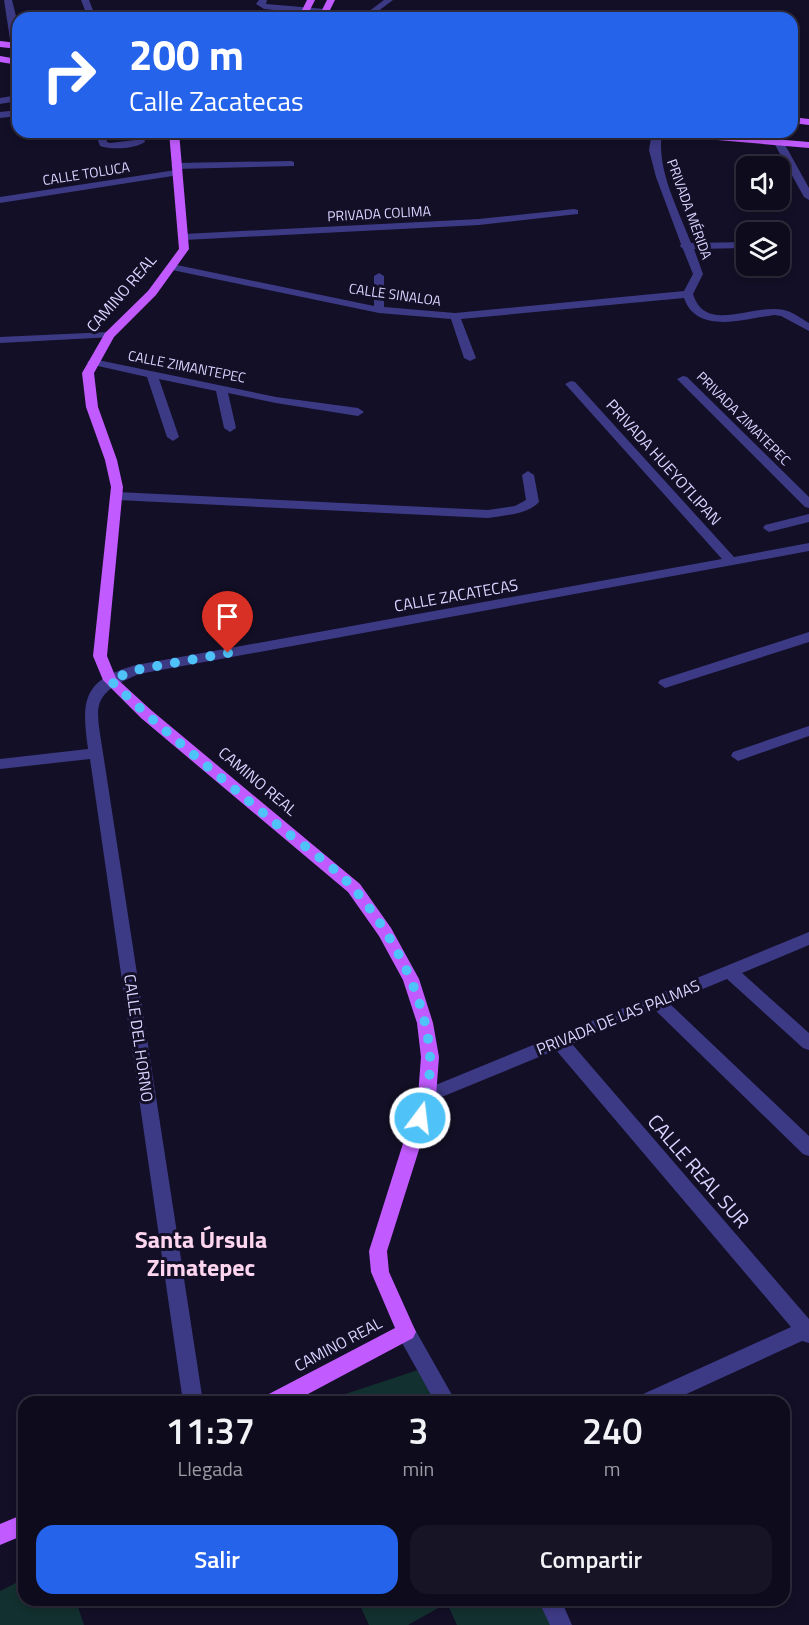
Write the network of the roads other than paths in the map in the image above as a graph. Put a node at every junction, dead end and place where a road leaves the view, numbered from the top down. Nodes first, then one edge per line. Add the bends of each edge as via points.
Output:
1 (8, 0) edge
2 (263, 0) edge
3 (301, 0) edge
4 (388, 0) edge
5 (311, 1) edge
6 (331, 1) edge
7 (294, 12) edge
8 (372, 12) edge
9 (12, 16) edge
10 (102, 138) edge
11 (139, 138) edge
12 (174, 138) edge
13 (657, 138) edge
14 (731, 138) edge
15 (779, 142) junction
16 (809, 145) edge
17 (291, 164) dead end
18 (176, 169) junction
19 (809, 197) edge
20 (0, 200) edge
21 (574, 212) dead end
22 (184, 237) junction
23 (736, 245) edge
24 (685, 246) junction
25 (172, 267) junction
26 (379, 276) dead end
27 (688, 294) junction
28 (379, 310) junction
29 (455, 316) junction
30 (809, 328) edge
31 (109, 335) junction
32 (0, 340) edge
33 (470, 358) dead end
34 (93, 362) junction
35 (152, 375) junction
36 (683, 379) dead end
37 (571, 384) dead end
38 (221, 388) junction
39 (276, 400) junction
40 (358, 412) dead end
41 (282, 417) dead end
42 (230, 428) dead end
43 (173, 438) dead end
44 (528, 476) dead end
45 (117, 496) junction
46 (809, 504) edge
47 (809, 518) edge
48 (769, 528) dead end
49 (807, 549) edge
50 (732, 562) junction
51 (809, 637) edge
52 (110, 680) junction
53 (665, 683) dead end
54 (809, 731) edge
55 (96, 753) junction
56 (738, 756) dead end
57 (0, 764) edge
58 (809, 938) edge
59 (729, 971) junction
60 (657, 1002) junction
61 (559, 1041) junction
62 (809, 1043) edge
63 (427, 1096) junction
64 (809, 1148) edge
65 (808, 1330) edge
66 (406, 1332) junction
67 (192, 1396) edge
68 (285, 1396) edge
69 (443, 1396) edge
70 (661, 1396) edge
71 (18, 1527) edge
72 (0, 1535) edge
73 (552, 1606) edge
74 (561, 1625) edge

1 - 9 street
2 - 7 street via 261,5
3 - 5 street
4 - 8 street
5 - 6 street
10 - 11 street via 103,144 110,146 140,142
12 - 18 main road, CAMINO REAL
13 - 24 street, PRIVADA MÉRIDA via 654,150 660,177
14 - 15 main road
15 - 16 main road
15 - 19 street
17 - 18 street, CALLE TOLUCA
18 - 20 street, CALLE TOLUCA
18 - 22 main road, CAMINO REAL
21 - 22 street, PRIVADA COLIMA via 478,222
22 - 25 main road, CAMINO REAL via 184,249
23 - 24 street
24 - 27 street, PRIVADA MÉRIDA via 698,274
25 - 28 street, CALLE SINALOA
25 - 31 main road, CAMINO REAL
26 - 28 street
27 - 29 street, CALLE SINALOA
27 - 30 street via 692,309 710,319 774,312
28 - 29 street, CALLE SINALOA
29 - 33 street
31 - 32 street
31 - 34 main road, CAMINO REAL
34 - 35 street, CALLE ZIMANTEPEC
34 - 45 main road, CAMINO REAL via 88,373 92,407 111,460
35 - 38 street, CALLE ZIMANTEPEC
35 - 43 street
36 - 46 street, PRIVADA ZIMATEPEC
37 - 50 street, PRIVADA HUEYOTLIPAN
38 - 39 street, CALLE ZIMANTEPEC
38 - 42 street
39 - 40 street, CALLE ZIMANTEPEC
39 - 41 street
44 - 45 street via 533,502 488,514
45 - 52 main road, CAMINO REAL via 100,656
47 - 48 street
49 - 50 street, CALLE ZACATECAS
50 - 52 street, CALLE ZACATECAS via 136,670
51 - 53 street
52 - 55 street, CALLE DEL HORNO via 95,692 91,709
52 - 63 main road, CAMINO REAL via 354,888 411,979 425,1023 430,1058
54 - 56 street
55 - 57 street
55 - 67 street, CALLE DEL HORNO
58 - 59 street, PRIVADA DE LAS PALMAS
59 - 60 street, PRIVADA DE LAS PALMAS
59 - 62 street
60 - 61 street, PRIVADA DE LAS PALMAS
60 - 64 street
61 - 63 street, PRIVADA DE LAS PALMAS
61 - 65 street, CALLE REAL SUR
63 - 66 main road, CAMINO REAL via 378,1251 380,1272
65 - 70 street
66 - 68 main road, CAMINO REAL
66 - 69 street
71 - 72 main road
73 - 74 street

